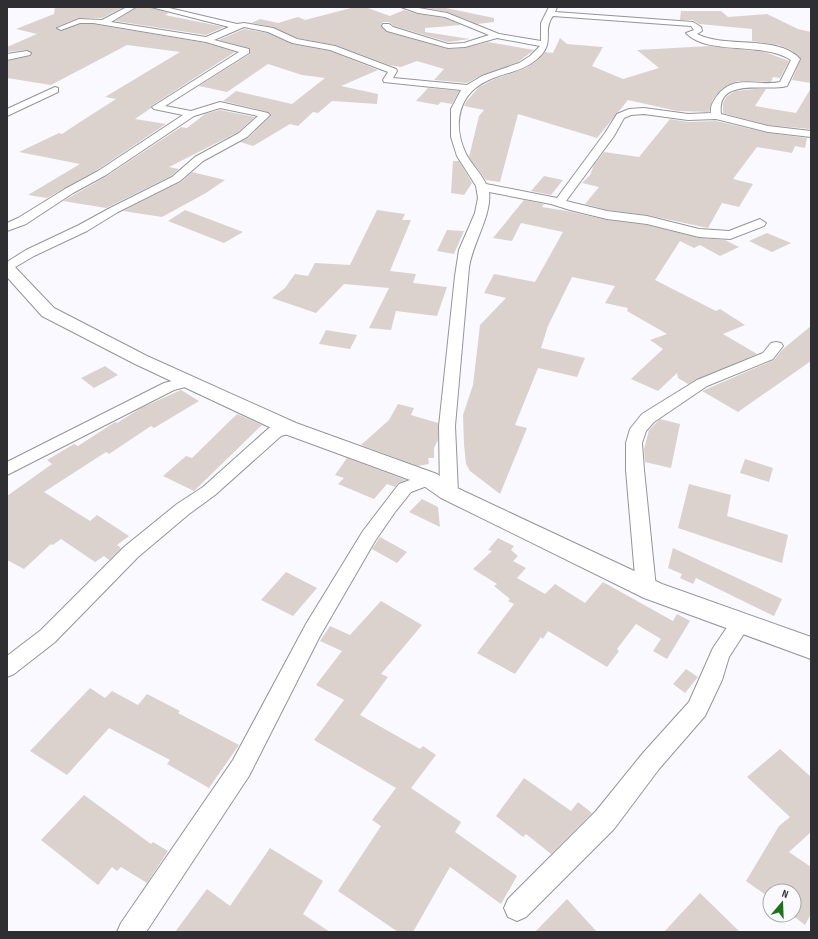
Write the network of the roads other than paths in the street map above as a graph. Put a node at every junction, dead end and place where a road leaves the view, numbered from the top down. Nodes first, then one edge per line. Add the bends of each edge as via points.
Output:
1 (132, 7) edge
2 (155, 7) edge
3 (405, 7) edge
4 (552, 11) edge
5 (104, 22) junction
6 (237, 26) junction
7 (386, 26) dead end
8 (61, 28) dead end
9 (497, 36) junction
10 (207, 40) junction
11 (544, 44) junction
12 (27, 54) dead end
13 (7, 58) edge
14 (468, 88) junction
15 (55, 90) dead end
16 (7, 114) edge
17 (190, 114) junction
18 (716, 116) junction
19 (811, 134) edge
20 (483, 187) junction
21 (559, 203) junction
22 (760, 223) dead end
23 (7, 227) edge
24 (7, 268) edge
25 (776, 346) dead end
26 (188, 382) junction
27 (290, 428) junction
28 (7, 469) edge
29 (429, 479) junction
30 (449, 493) junction
31 (646, 588) junction
32 (740, 623) junction
33 (811, 648) edge
34 (7, 668) edge
35 (517, 908) dead end
36 (130, 932) edge

1 - 5 street
2 - 6 street
3 - 9 street via 447,15
4 - 11 street via 545,23
4 - 18 street via 693,24 698,30 690,33 698,37 782,51 796,59 784,84 741,84 722,95 719,98
5 - 8 street via 79,21
5 - 10 street
6 - 10 street
6 - 14 street via 270,30 295,41 332,48 393,71 387,80
7 - 9 street via 448,46 465,45
9 - 11 street
10 - 17 street via 246,51 157,107
11 - 14 street via 535,56 488,76
12 - 13 street
14 - 20 street via 458,104 456,138 462,155
15 - 16 street
17 - 23 street via 102,173 22,221
17 - 24 street via 220,105 265,115 244,135 199,159 176,179 30,253
18 - 19 street via 768,129
18 - 21 street via 688,117 639,111 622,114
20 - 21 street
20 - 30 street via 484,200 464,256 447,427
21 - 22 street via 699,233 730,235
24 - 26 street via 48,312
25 - 31 street via 768,356 702,383 648,418 638,429 634,443 635,470
26 - 27 street
26 - 28 street via 169,386
27 - 29 street
27 - 34 street via 275,432 209,491 131,552 48,636
29 - 30 street
29 - 36 street via 406,488 389,507 313,630 241,768
30 - 31 street
31 - 32 street
32 - 33 street
32 - 35 street via 720,654 697,708 605,820

